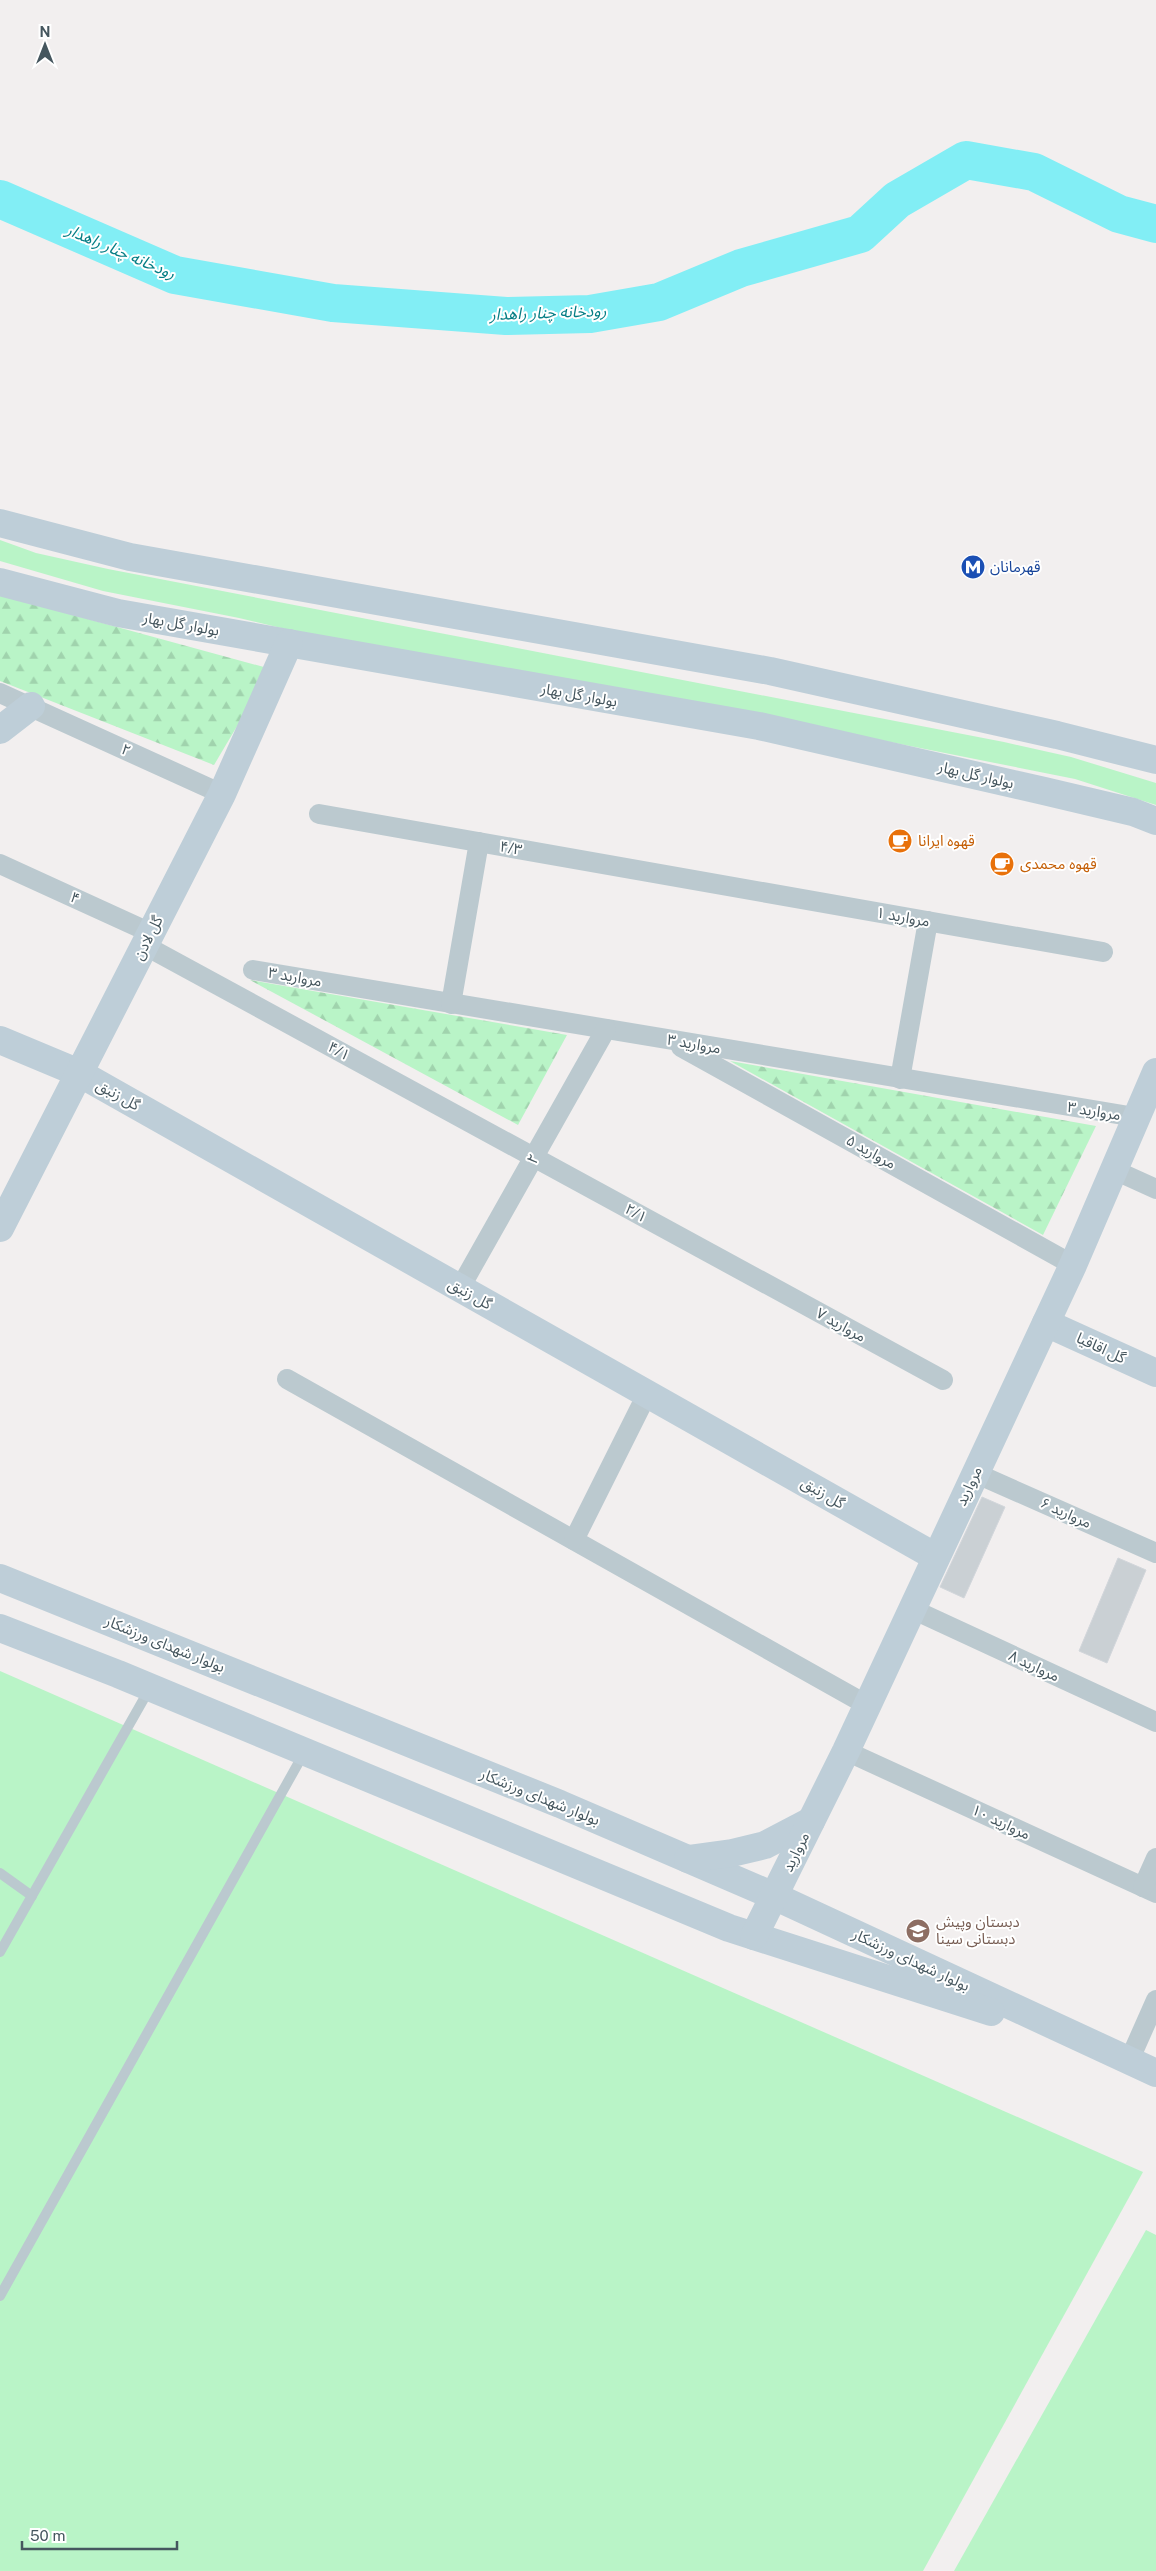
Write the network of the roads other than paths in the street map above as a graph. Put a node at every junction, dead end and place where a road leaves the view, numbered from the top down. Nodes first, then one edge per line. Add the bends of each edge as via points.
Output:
1 (0, 523) edge
2 (0, 582) edge
3 (289, 644) junction
4 (0, 693) edge
5 (31, 706) junction
6 (0, 730) edge
7 (1156, 760) edge
8 (222, 794) junction
9 (320, 814) dead end
10 (1156, 821) edge
11 (479, 842) junction
12 (0, 864) edge
13 (703, 881) joint
14 (928, 921) junction
15 (148, 939) junction
16 (1103, 952) dead end
17 (254, 970) dead end
18 (452, 1004) junction
19 (606, 1030) junction
20 (0, 1040) edge
21 (668, 1040) junction
22 (1156, 1072) edge
23 (79, 1073) junction
24 (900, 1078) junction
25 (1135, 1117) junction
26 (534, 1158) junction
27 (1112, 1169) junction
28 (1156, 1189) edge
29 (0, 1227) edge
30 (1073, 1265) junction
31 (738, 1269) joint
32 (460, 1288) junction
33 (1046, 1323) junction
34 (1156, 1373) edge
35 (287, 1379) dead end
36 (943, 1380) dead end
37 (647, 1394) junction
38 (976, 1473) junction
39 (574, 1540) junction
40 (1156, 1553) edge
41 (936, 1557) junction
42 (0, 1578) edge
43 (912, 1609) junction
44 (0, 1628) edge
45 (150, 1687) junction
46 (867, 1705) junction
47 (1156, 1722) edge
48 (846, 1751) junction
49 (305, 1752) junction
50 (811, 1821) junction
51 (1156, 1858) edge
52 (688, 1859) junction
53 (0, 1873) edge
54 (1149, 1890) edge
55 (32, 1896) junction
56 (774, 1896) junction
57 (754, 1936) junction
58 (0, 1952) edge
59 (1156, 2000) edge
60 (1072, 2034) junction
61 (1129, 2061) junction
62 (1156, 2074) edge
63 (0, 2296) edge

1 - 7 main road via 130,557 770,671
2 - 3 main road, بولوار گل بهار via 118,613
3 - 8 main road, گل لادن
3 - 10 main road, بولوار گل بهار via 759,726 1133,812
4 - 5 street, ۲
5 - 6 main road
5 - 8 street, ۲
8 - 15 main road, گل لادن
9 - 11 street, ۴/۳
11 - 13 street, ۴/۳
11 - 18 street
12 - 15 street, ۴
13 - 14 street, مروارید ۱
14 - 16 street, مروارید ۱
14 - 24 street
15 - 23 main road, گل لادن
15 - 26 street, ۴/۱
17 - 18 street, مروارید ۳
18 - 19 street, مروارید ۳
19 - 21 street, مروارید ۳
19 - 26 street, ۲
20 - 23 main road, گل زنبق
21 - 24 street, مروارید ۳
21 - 30 street, مروارید ۵
22 - 25 main road, مروارید
23 - 29 main road, گل لادن
23 - 32 main road, گل زنبق
24 - 25 street, مروارید ۳
25 - 27 main road, مروارید
26 - 31 street, ۲/۱
26 - 32 street, ۲
27 - 28 street
27 - 30 main road, مروارید
30 - 33 main road, مروارید
31 - 36 street, مروارید ۷
32 - 37 main road, گل زنبق
33 - 34 main road, گل اقاقیا
33 - 38 main road, مروارید
35 - 39 street
37 - 39 street
37 - 41 main road, گل زنبق
38 - 40 street, مروارید ۶
38 - 41 main road, مروارید
39 - 46 street
41 - 43 main road, مروارید
42 - 52 main road, بولوار شهدای ورزشکار via 560,1804
43 - 46 main road, مروارید
43 - 47 street, مروارید ۸
44 - 45 main road, بولوار شهدای ورزشکار
45 - 49 main road, بولوار شهدای ورزشکار
45 - 55 lane
46 - 48 main road, مروارید
48 - 50 main road, مروارید
48 - 54 street, مروارید ۱۰
49 - 57 main road, بولوار شهدای ورزشکار
49 - 63 lane
50 - 52 main road via 765,1845
50 - 56 main road, مروارید
51 - 54 street
52 - 56 main road, بولوار شهدای ورزشکار
53 - 55 lane
55 - 58 lane
56 - 57 main road, مروارید
56 - 60 main road, بولوار شهدای ورزشکار
57 - 60 main road, بولوار شهدای ورزشکار via 946,1999
59 - 61 street
60 - 61 main road, بولوار شهدای ورزشکار
61 - 62 main road, بولوار شهدای ورزشکار

